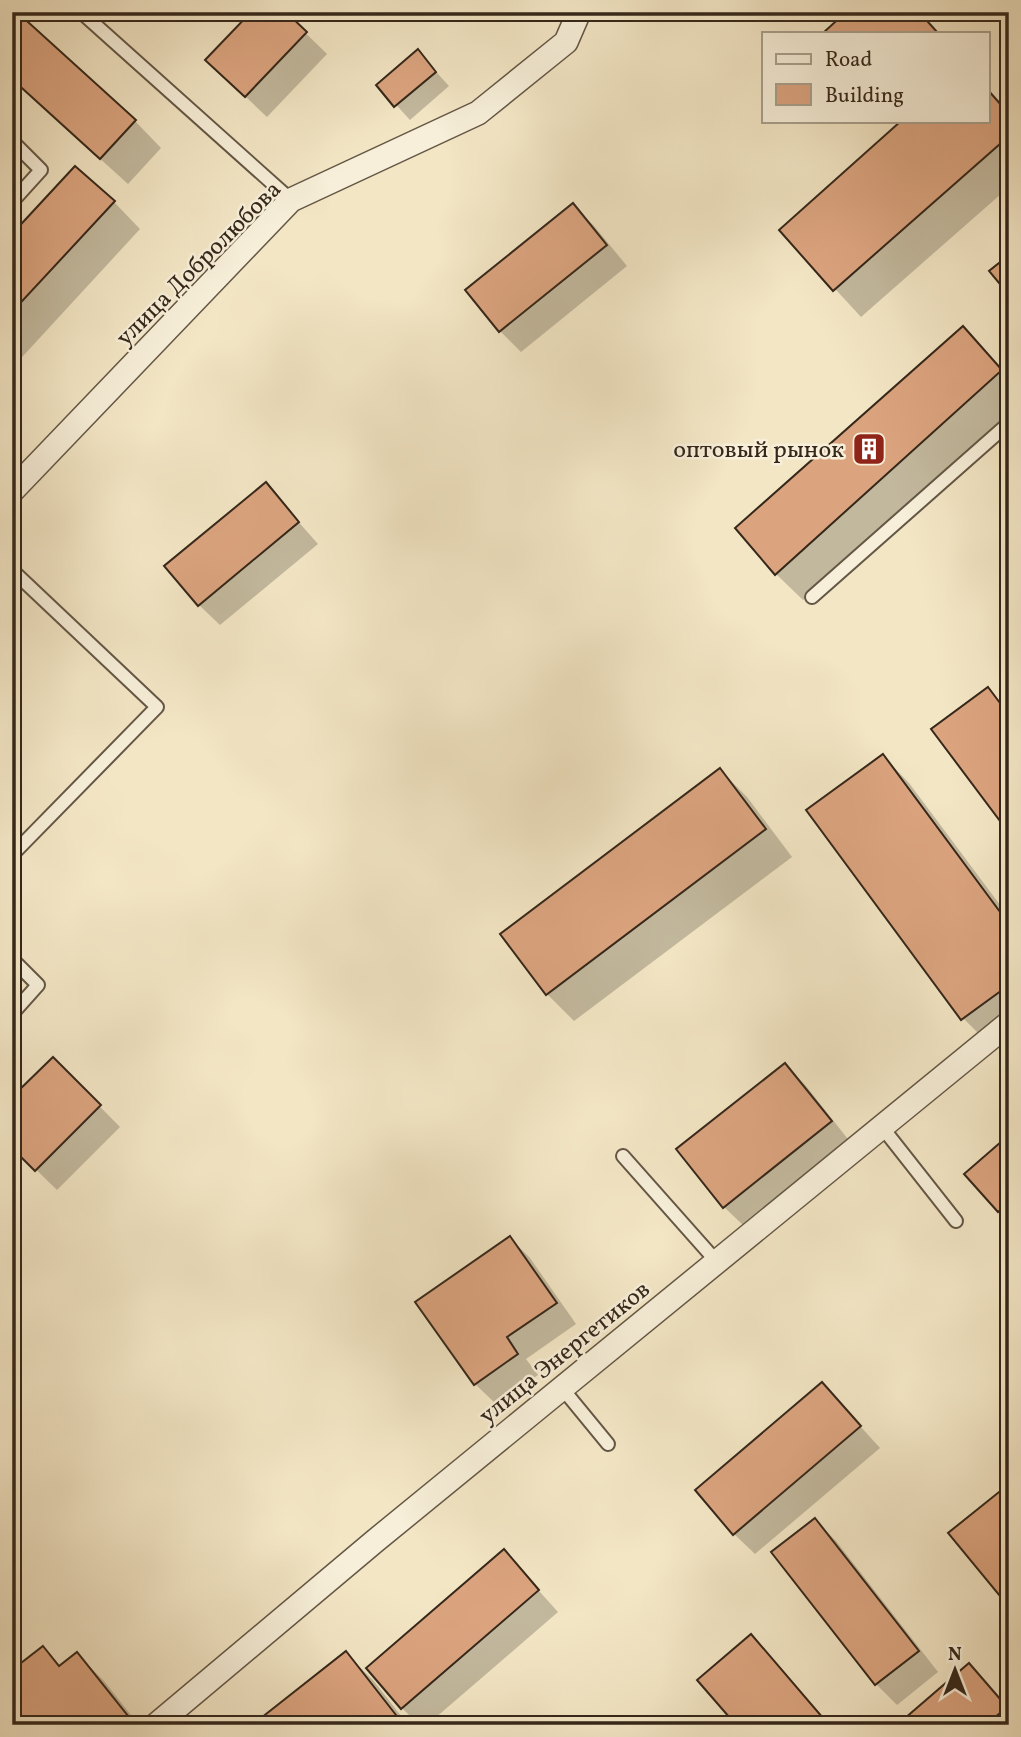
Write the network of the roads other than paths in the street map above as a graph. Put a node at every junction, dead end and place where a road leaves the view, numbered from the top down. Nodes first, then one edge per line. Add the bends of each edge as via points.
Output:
1 (81, 12) edge
2 (579, 12) edge
3 (12, 141) edge
4 (292, 200) junction
5 (12, 202) edge
6 (1009, 423) edge
7 (12, 491) edge
8 (12, 570) edge
9 (811, 597) dead end
10 (12, 855) edge
11 (12, 959) edge
12 (12, 1014) edge
13 (1009, 1023) edge
14 (882, 1127) junction
15 (623, 1156) dead end
16 (956, 1221) dead end
17 (716, 1262) junction
18 (562, 1388) junction
19 (608, 1444) dead end
20 (156, 1725) edge

1 - 4 lane
2 - 4 street, улица Добролюбова via 566,41 478,113
3 - 5 lane via 41,170
4 - 7 street, улица Добролюбова
6 - 9 lane
8 - 10 lane via 157,707
11 - 12 lane via 38,985
13 - 14 street, улица Энергетиков
14 - 16 lane
14 - 17 street, улица Энергетиков
15 - 17 lane
17 - 18 street, улица Энергетиков
18 - 19 lane
18 - 20 street, улица Энергетиков

